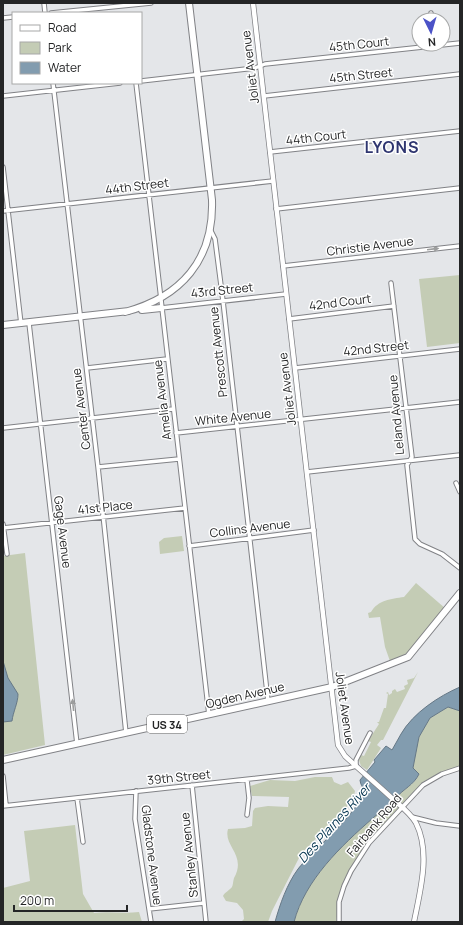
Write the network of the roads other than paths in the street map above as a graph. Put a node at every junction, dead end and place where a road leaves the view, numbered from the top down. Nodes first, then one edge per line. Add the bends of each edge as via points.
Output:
1 (151, 3) edge
2 (189, 3) edge
3 (253, 3) edge
4 (61, 12) edge
5 (411, 48) edge
6 (260, 66) junction
7 (196, 74) junction
8 (460, 74) edge
9 (142, 81) edge
10 (53, 84) edge
11 (111, 84) edge
12 (136, 84) edge
13 (54, 90) junction
14 (3, 96) edge
15 (264, 96) junction
16 (460, 131) edge
17 (270, 152) junction
18 (3, 167) edge
19 (273, 181) junction
20 (210, 187) junction
21 (460, 188) edge
22 (149, 194) junction
23 (67, 204) junction
24 (276, 209) junction
25 (8, 210) junction
26 (3, 211) edge
27 (210, 229) junction
28 (460, 246) edge
29 (283, 266) junction
30 (391, 283) dead end
31 (286, 294) junction
32 (160, 299) junction
33 (223, 301) junction
34 (394, 306) junction
35 (161, 308) junction
36 (125, 312) junction
37 (80, 317) junction
38 (289, 318) junction
39 (29, 323) junction
40 (21, 324) junction
41 (3, 325) edge
42 (460, 349) edge
43 (400, 356) junction
44 (167, 359) junction
45 (87, 368) junction
46 (295, 368) junction
47 (460, 402) edge
48 (173, 409) junction
49 (406, 409) junction
50 (92, 418) junction
51 (301, 420) junction
52 (40, 424) junction
53 (238, 427) junction
54 (3, 428) edge
55 (176, 434) junction
56 (460, 455) edge
57 (179, 459) junction
58 (410, 460) junction
59 (98, 467) junction
60 (307, 472) junction
61 (456, 483) dead end
62 (460, 492) edge
63 (184, 508) junction
64 (104, 517) junction
65 (52, 523) junction
66 (3, 524) edge
67 (3, 528) edge
68 (314, 530) junction
69 (250, 538) junction
70 (189, 546) junction
71 (7, 554) dead end
72 (460, 568) edge
73 (460, 593) edge
74 (332, 687) junction
75 (268, 701) junction
76 (208, 715) junction
77 (126, 733) junction
78 (370, 733) dead end
79 (77, 744) junction
80 (3, 760) edge
81 (356, 766) junction
82 (460, 768) edge
83 (3, 776) edge
84 (247, 780) junction
85 (192, 785) junction
86 (136, 791) junction
87 (77, 798) junction
88 (400, 805) junction
89 (5, 806) edge
90 (247, 815) dead end
91 (412, 817) junction
92 (460, 826) edge
93 (83, 842) dead end
94 (204, 903) junction
95 (149, 909) junction
96 (150, 922) edge
97 (206, 922) edge
98 (339, 922) edge
99 (414, 922) edge

1 - 4 street
2 - 7 main road, Prescott Avenue
3 - 6 street, Joliet Avenue
5 - 6 street, 45th Court
6 - 7 street
6 - 15 street, Joliet Avenue
7 - 9 street
7 - 20 main road, Prescott Avenue
8 - 15 street, 45th Street
10 - 13 street, Center Avenue
11 - 13 street
12 - 22 street, Amelia Avenue
13 - 14 street
13 - 23 street, Center Avenue
15 - 17 street, Joliet Avenue
16 - 17 street, 44th Court
17 - 19 street, Joliet Avenue
18 - 25 street
19 - 20 street, 44th Street
19 - 24 street, Joliet Avenue
20 - 22 street, 44th Street
20 - 27 main road, Prescott Avenue
21 - 24 street
22 - 23 street, 44th Street
22 - 32 street, Amelia Avenue
23 - 25 street, 44th Street
23 - 37 street, Center Avenue
24 - 29 street, Joliet Avenue
25 - 26 street, 44th Street
25 - 40 street
27 - 32 main road via 203,252 194,267 183,281
27 - 33 street, Prescott Avenue via 215,239
29 -> 28 street, Christie Avenue
29 - 31 street, Joliet Avenue
30 - 34 street, Leland Avenue
31 - 33 street, 43rd Street
31 - 38 street, Joliet Avenue
32 - 35 street, Amelia Avenue
32 - 36 main road
33 - 35 street, 43rd Street
33 - 53 street, Prescott Avenue
34 - 38 street, 42nd Court
34 - 43 street, Leland Avenue
35 - 36 main road
35 - 44 street, Amelia Avenue
36 - 37 main road
37 - 39 main road
37 - 45 street, Center Avenue
38 - 46 street, Joliet Avenue
39 - 40 main road
39 - 52 street, Gage Avenue
40 - 41 main road
42 - 43 street, 42nd Street
43 - 46 street, 42nd Street
43 - 49 street, Leland Avenue
44 - 45 street
44 - 48 street, Amelia Avenue
45 - 50 street, Center Avenue
46 - 51 street, Joliet Avenue
47 - 49 street, White Avenue
48 - 50 street
48 - 55 street, Amelia Avenue
49 - 51 street, White Avenue
49 - 58 street, Leland Avenue via 412,457
50 - 52 street
50 - 59 street, Center Avenue
51 - 53 street, White Avenue
51 - 60 street, Joliet Avenue
52 - 54 street
52 - 65 street, Gage Avenue
53 - 55 street, White Avenue
53 - 69 street, Prescott Avenue
55 - 57 street, Amelia Avenue
56 - 58 street
57 - 59 street
57 - 63 street, Amelia Avenue
58 - 60 street
58 - 72 street, Leland Avenue via 407,465 415,539 442,554
59 - 64 street, Center Avenue
60 - 68 street, Joliet Avenue
61 - 62 street
63 - 64 street, 41st Place
63 - 70 street, Amelia Avenue
64 - 65 street, 41st Place
64 - 77 street, Center Avenue
65 - 67 street, 41st Place
79 -> 65 street, Gage Avenue
66 - 67 street
67 - 71 street
68 - 69 street, Collins Avenue
68 - 74 street, Joliet Avenue
69 - 70 street, Collins Avenue
69 - 75 street, Prescott Avenue
70 - 76 street, Amelia Avenue
73 - 74 main road, Ogden Avenue / US 34 via 408,657
74 - 75 main road, Ogden Avenue / US 34
74 - 81 street, Joliet Avenue via 338,746
75 - 76 main road, Ogden Avenue / US 34
76 - 77 main road, Ogden Avenue / US 34
77 - 79 main road, Ogden Avenue / US 34
78 - 81 street via 356,760
79 - 80 main road, Ogden Avenue / US 34
81 - 84 street, 39th Street
81 - 88 street, Joliet Avenue
82 - 88 street, Fairbank Road via 428,781
83 - 89 street
84 - 85 street, 39th Street
84 - 90 street
85 - 86 street, 39th Street
85 - 94 street, Stanley Avenue
86 - 87 street, 39th Street
86 - 95 street, Gladstone Avenue via 135,819
87 - 89 street, 39th Street
87 - 93 street
88 - 91 street, Joliet Avenue
88 - 98 street, Fairbank Road via 351,870 341,895
91 - 92 street
91 - 99 street via 421,839 423,860
94 - 95 street
94 - 97 street, Stanley Avenue
95 - 96 street, Gladstone Avenue

